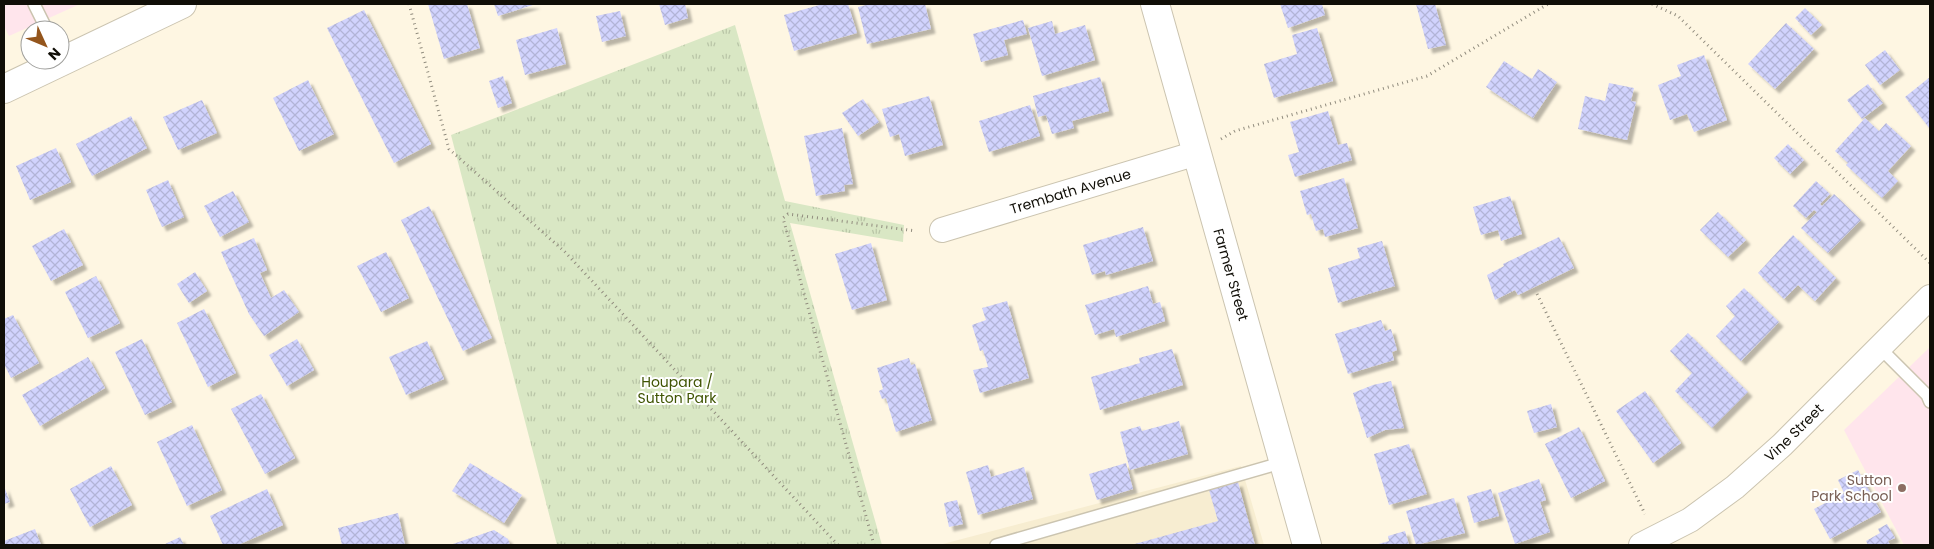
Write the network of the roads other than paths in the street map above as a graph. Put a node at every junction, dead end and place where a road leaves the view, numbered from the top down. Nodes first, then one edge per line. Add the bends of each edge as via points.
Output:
1 (34, 4) edge
2 (182, 4) edge
3 (1155, 4) edge
4 (42, 20) edge
5 (70, 56) edge
6 (41, 70) edge
7 (4, 88) edge
8 (1197, 153) junction
9 (942, 230) road end
10 (1930, 297) edge
11 (1880, 348) junction
12 (1930, 402) edge
13 (1284, 462) junction
14 (1650, 541) edge
15 (996, 545) edge
16 (1307, 545) edge

1 - 4 lane
2 - 5 street
3 - 8 street, Farmer Street
6 - 7 street
8 - 9 street, Trembath Avenue
8 - 13 street, Farmer Street
10 - 11 street, Vine Street
11 - 12 lane via 1927,395
11 - 14 street, Vine Street via 1735,487 1690,520
13 - 15 lane
13 - 16 street, Farmer Street

